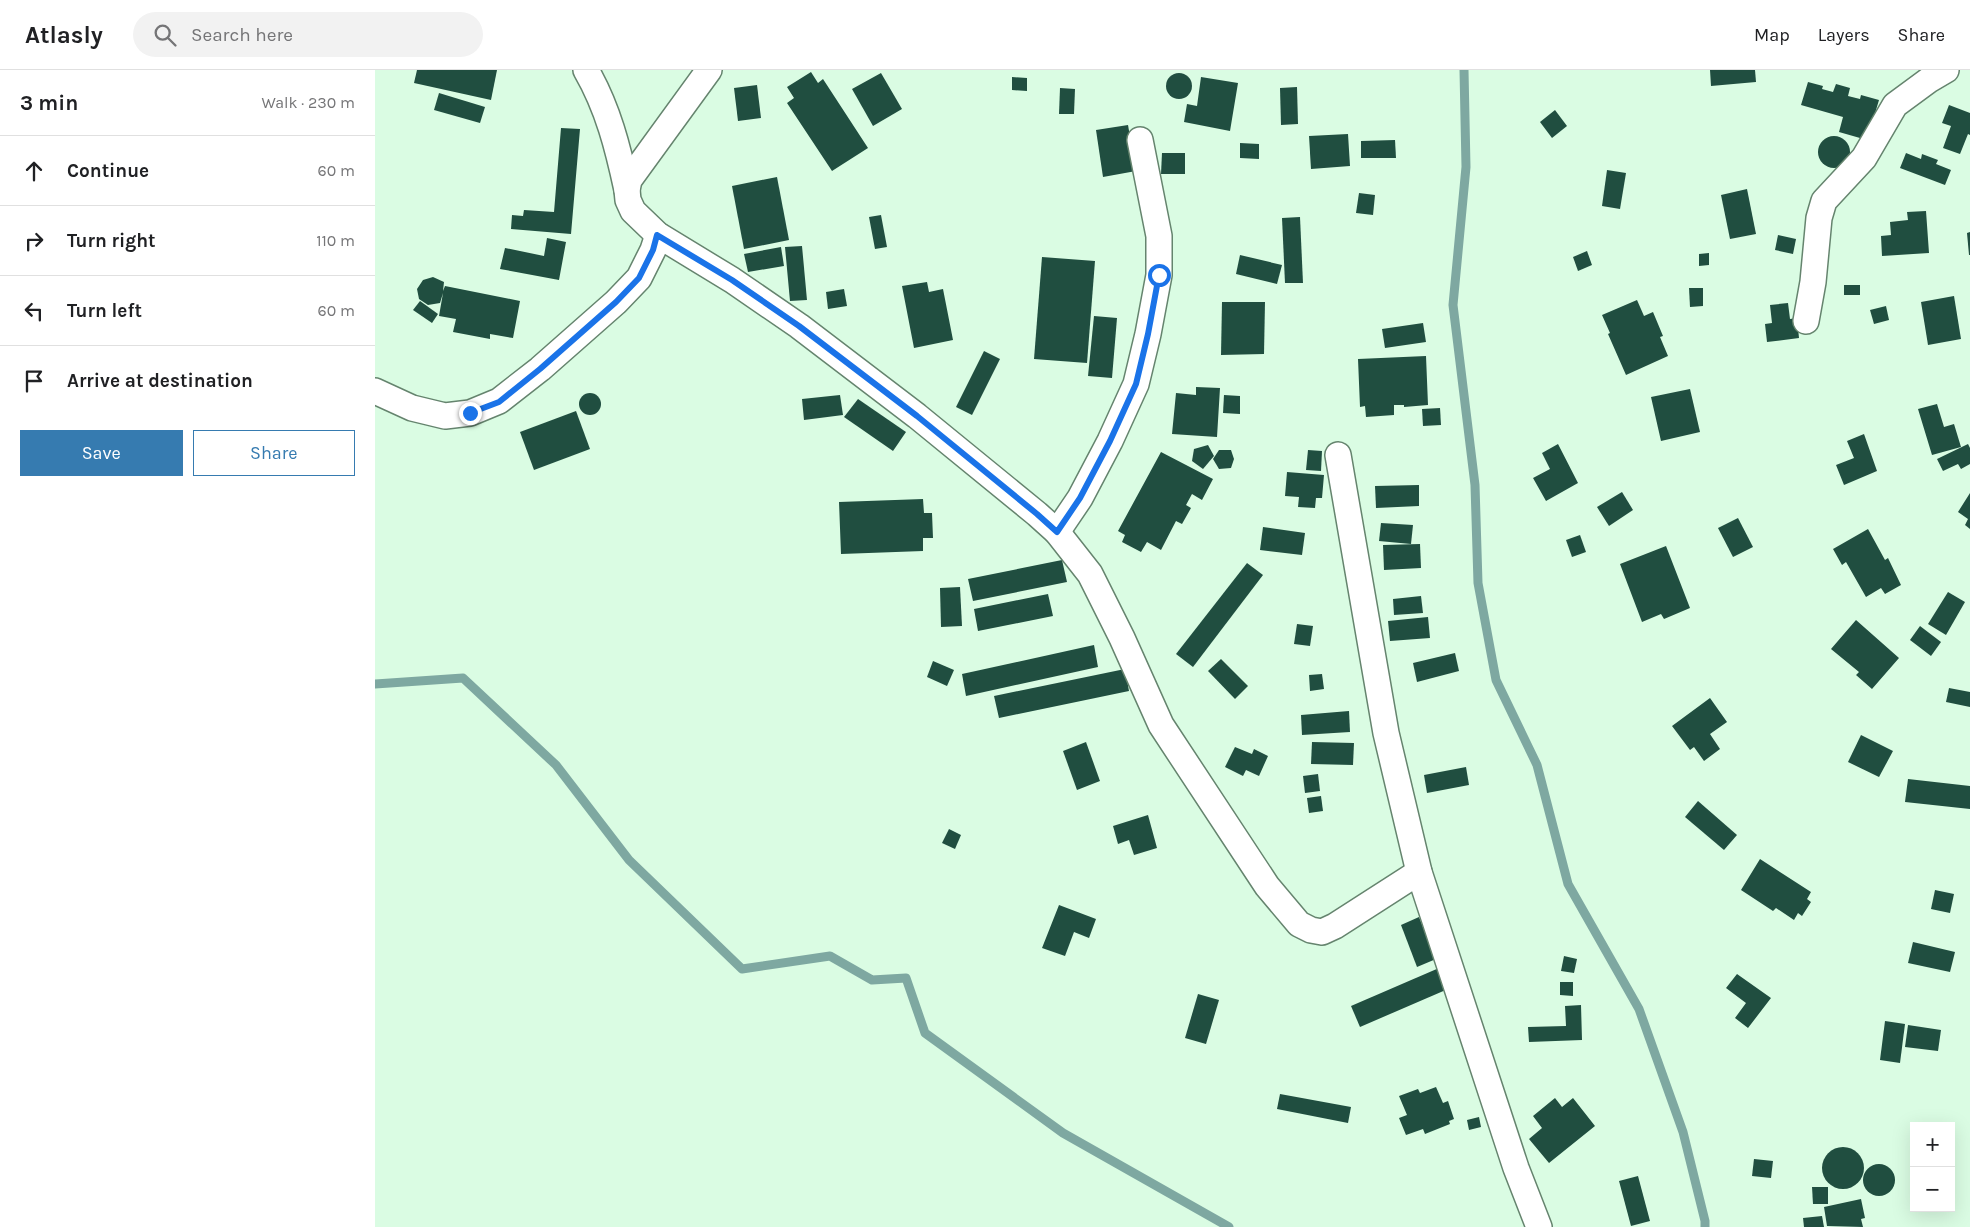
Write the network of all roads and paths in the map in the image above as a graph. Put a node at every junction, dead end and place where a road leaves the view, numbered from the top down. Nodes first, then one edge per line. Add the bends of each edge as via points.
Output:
1 (586, 70) edge
2 (709, 70) edge
3 (1946, 70) edge
4 (1140, 140) dead end
5 (627, 190) junction
6 (657, 235) junction
7 (1806, 322) dead end
8 (375, 391) edge
9 (1338, 455) dead end
10 (1057, 532) junction
11 (1419, 872) junction
12 (1539, 1227) edge

1 - 5 street via 615,136
2 - 5 street via 635,170
3 - 7 street via 1895,106 1864,158 1824,201
4 - 10 street via 1159,236 1159,275 1148,334 1136,384 1114,433 1080,498
5 - 6 street via 633,211
6 - 8 street via 647,263 628,290 499,402 470,413 445,416 412,408
6 - 10 street via 732,280 799,326 924,422
9 - 11 street via 1386,733
10 - 11 street via 1090,574 1161,725 1267,886 1299,924 1322,932
11 - 12 street via 1516,1168

